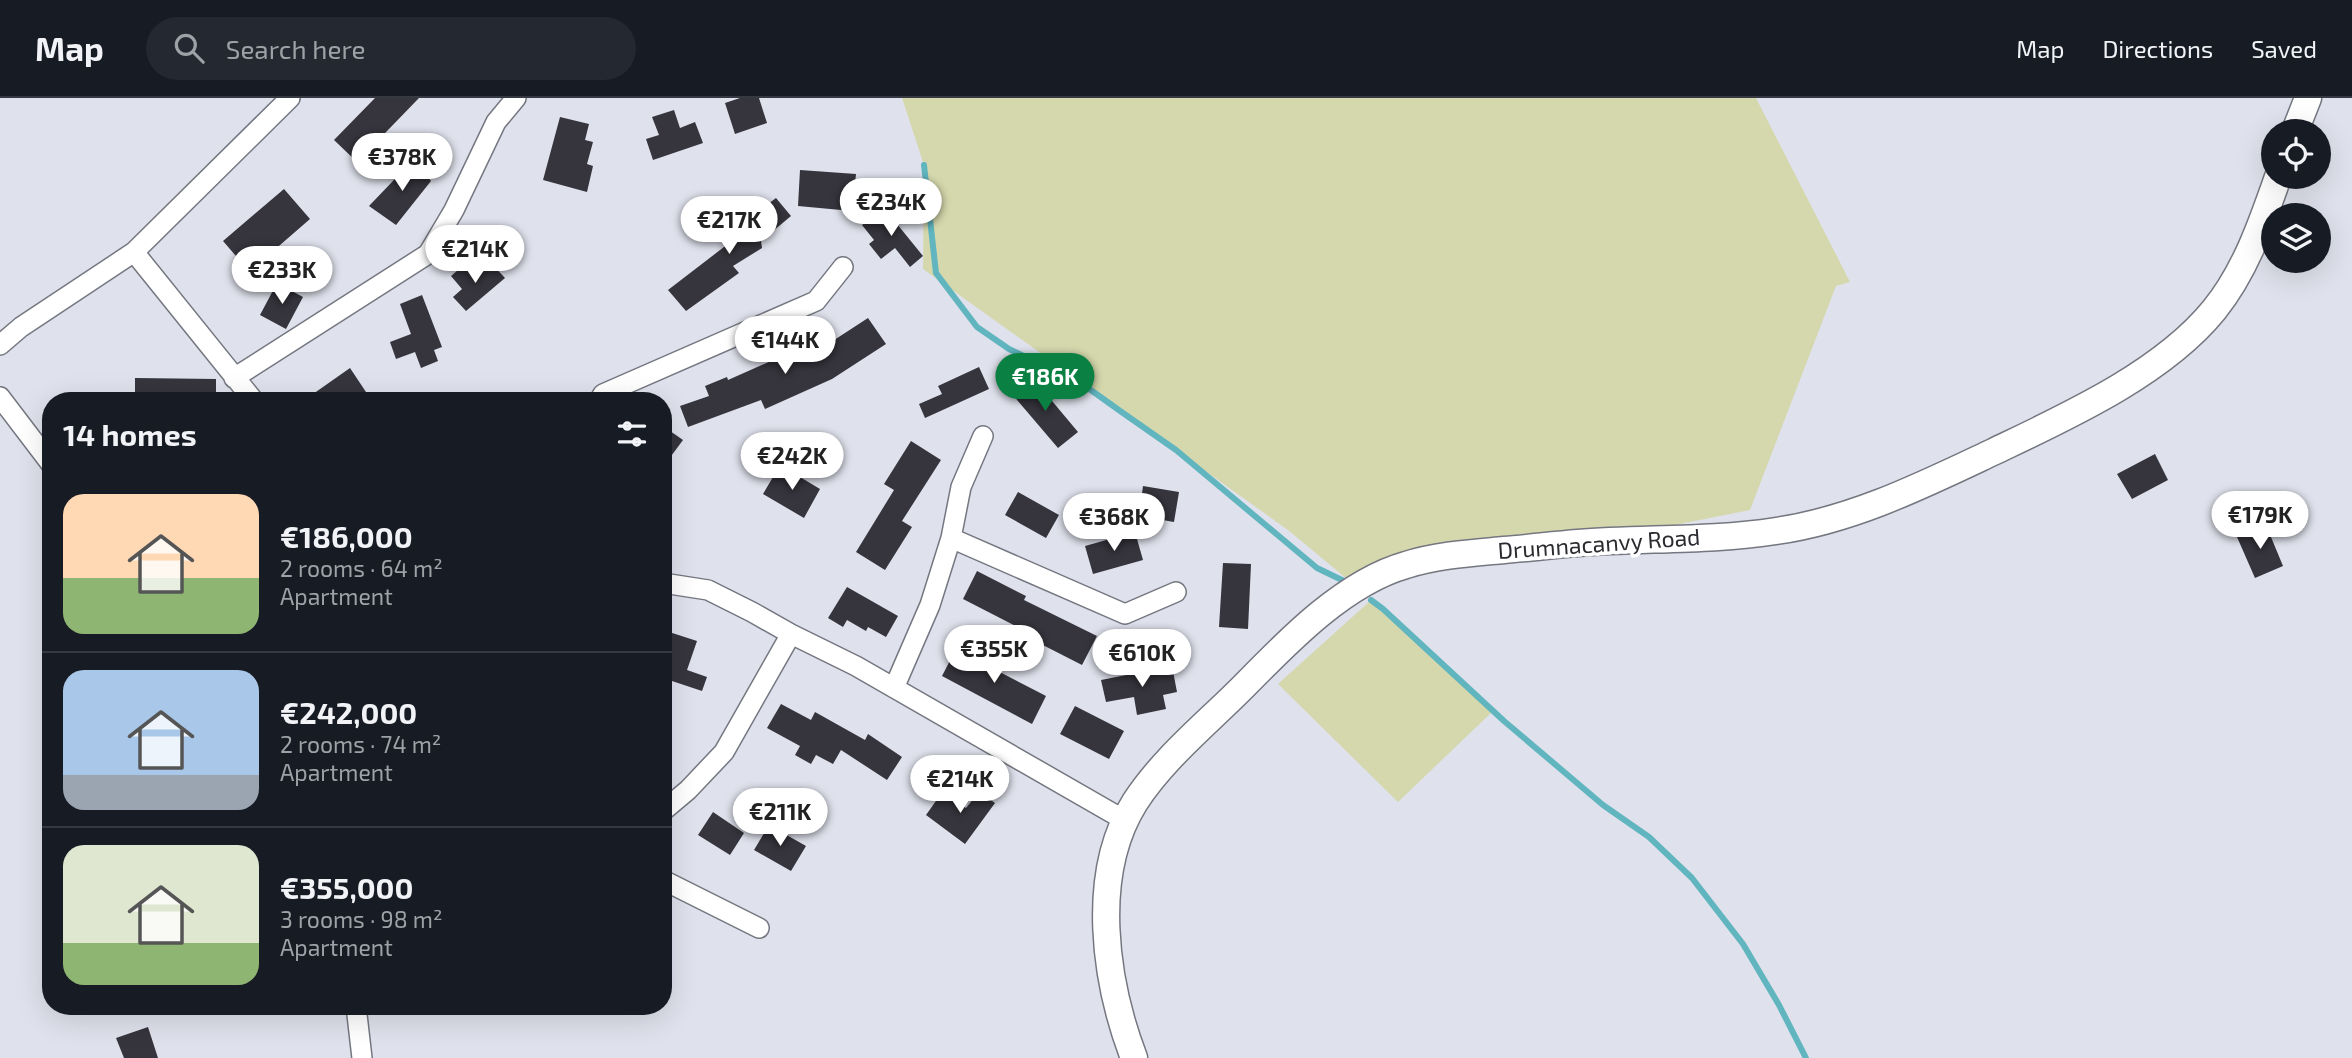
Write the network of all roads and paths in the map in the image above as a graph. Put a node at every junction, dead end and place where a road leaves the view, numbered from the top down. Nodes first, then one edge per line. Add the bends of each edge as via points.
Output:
1 (290, 98) edge
2 (516, 98) edge
3 (2308, 98) edge
4 (2300, 119) edge
5 (2273, 189) edge
6 (134, 252) junction
7 (843, 267) dead end
8 (0, 345) edge
9 (234, 378) junction
10 (246, 392) edge
11 (608, 392) edge
12 (0, 397) edge
13 (983, 436) dead end
14 (42, 452) edge
15 (951, 538) junction
16 (672, 584) edge
17 (1176, 592) dead end
18 (791, 634) junction
19 (894, 688) junction
20 (672, 803) edge
21 (1126, 821) junction
22 (672, 884) edge
23 (760, 928) dead end
24 (357, 1015) edge
25 (362, 1058) edge
26 (1134, 1058) edge

1 - 6 street
2 - 9 street via 496,122 428,254
3 - 4 main road
5 - 21 main road, Drumnacanvy Road via 2242,268 2214,310 2172,352 2126,382 2037,431 1900,496 1835,518 1778,531 1564,544 1453,555 1404,565 1325,610 1279,650 1170,757
6 - 8 street
6 - 9 street
7 - 11 street via 816,302
9 - 10 street
12 - 14 street
13 - 15 street via 961,487
15 - 17 street via 1125,614
15 - 19 street via 930,605
16 - 18 street via 708,590
18 - 19 street
18 - 20 street via 724,752
19 - 21 street
21 - 26 main road, Drumnacanvy Road via 1118,835 1109,879 1106,930 1111,982
22 - 23 street
24 - 25 street

